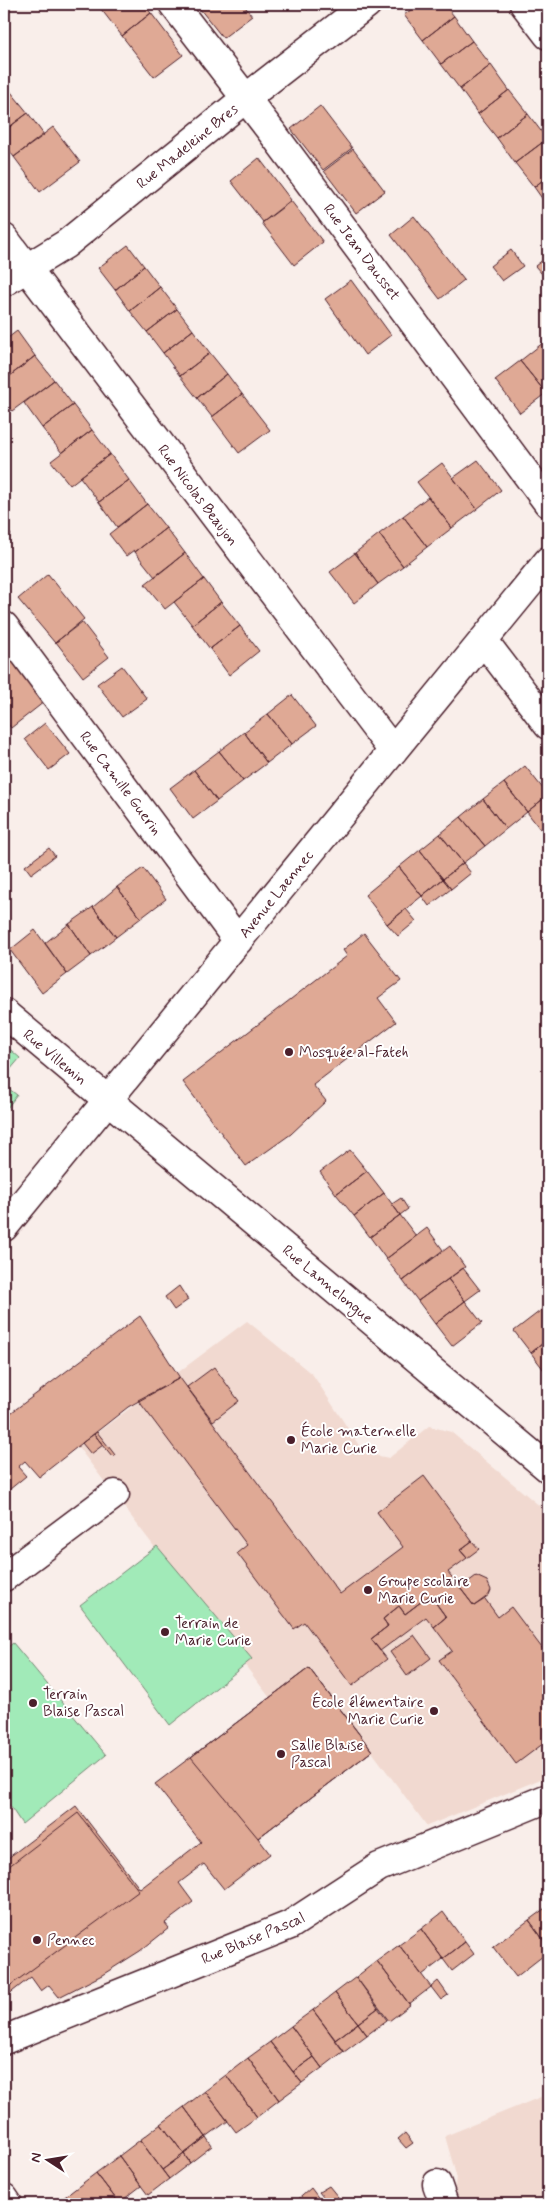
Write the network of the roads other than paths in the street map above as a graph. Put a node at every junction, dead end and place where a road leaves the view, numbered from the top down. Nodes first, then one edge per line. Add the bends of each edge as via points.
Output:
1 (173, 4) edge
2 (368, 4) edge
3 (524, 4) edge
4 (548, 35) edge
5 (246, 98) junction
6 (4, 238) edge
7 (15, 275) edge
8 (548, 503) edge
9 (548, 561) edge
10 (4, 626) edge
11 (484, 641) junction
12 (548, 725) edge
13 (393, 751) junction
14 (238, 941) junction
15 (4, 1013) edge
16 (107, 1100) junction
17 (4, 1227) edge
18 (548, 1468) edge
19 (114, 1494) dead end
20 (4, 1577) edge
21 (548, 1798) edge
22 (4, 2040) edge
23 (4, 2198) edge
24 (8, 2204) edge

1 - 5 street, Rue Jean Dausset
2 - 5 street, Rue Madeleine Bres
3 - 4 street
5 - 7 street, Rue Madeleine Bres via 66,244
5 - 8 street, Rue Jean Dausset
6 - 7 street, Rue Nicolas Beaujon
7 - 13 street, Rue Nicolas Beaujon
9 - 11 street, Avenue Laennec
10 - 14 street, Rue Camille Guerin
11 - 12 street
11 - 13 street, Avenue Laennec
13 - 14 street, Avenue Laennec
14 - 16 street, Avenue Laennec
15 - 16 street, Rue Villemin
16 - 17 street, Avenue Laennec
16 - 18 street, Rue Lannelongue
19 - 20 street
21 - 22 street, Rue Blaise Pascal via 380,1867 283,1928
23 - 24 street

